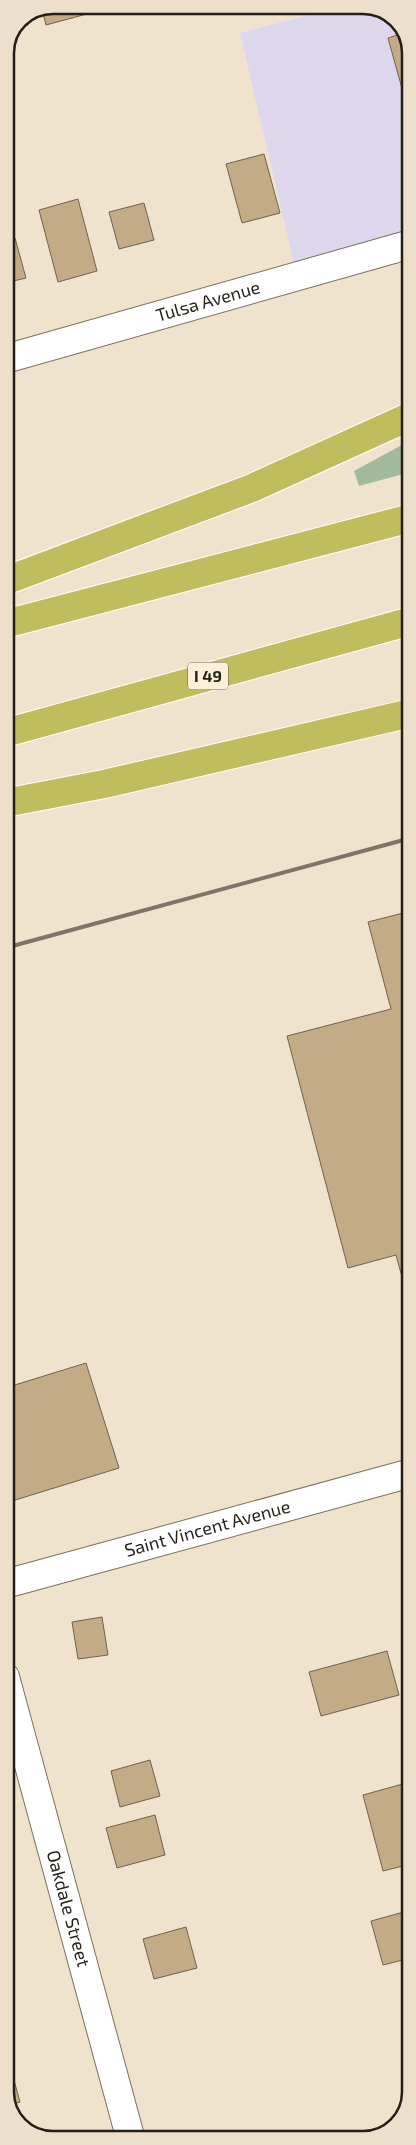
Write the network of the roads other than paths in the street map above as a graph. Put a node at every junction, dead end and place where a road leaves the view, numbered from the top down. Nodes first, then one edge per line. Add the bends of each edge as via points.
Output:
1 (402, 247) edge
2 (14, 356) edge
3 (402, 420) edge
4 (402, 520) edge
5 (14, 579) edge
6 (14, 622) edge
7 (402, 623) edge
8 (402, 715) edge
9 (14, 731) edge
10 (14, 801) edge
11 (402, 1475) edge
12 (14, 1582) edge
13 (14, 1710) edge
14 (129, 2131) edge

1 - 2 street, Tulsa Avenue
3 - 5 highway via 252,488
4 - 6 highway
7 - 9 highway, I 49
8 - 10 highway via 104,784
11 - 12 street, Saint Vincent Avenue
13 - 14 street, Oakdale Street

